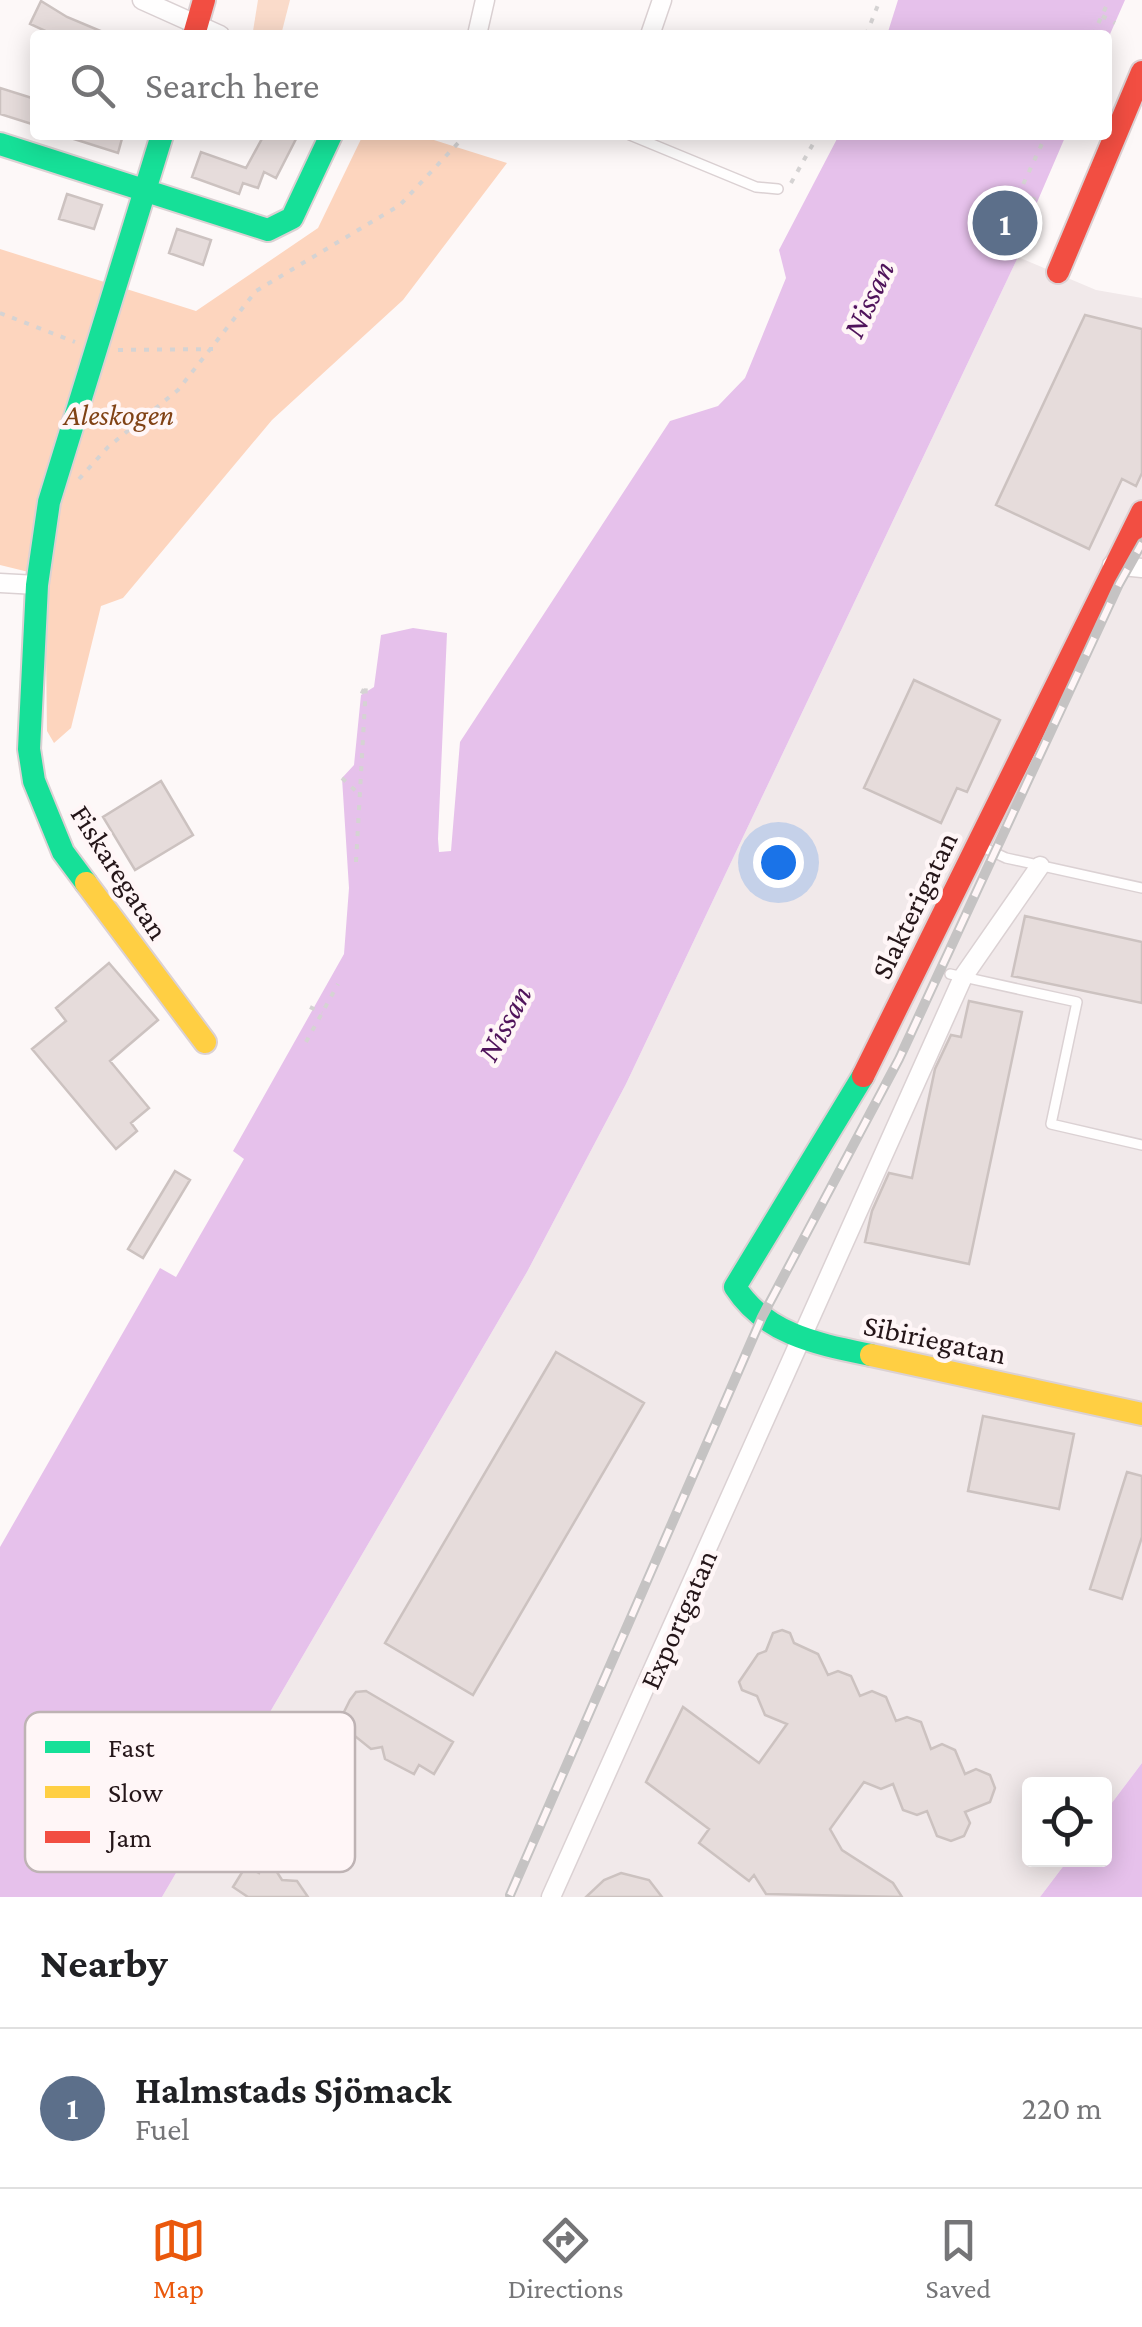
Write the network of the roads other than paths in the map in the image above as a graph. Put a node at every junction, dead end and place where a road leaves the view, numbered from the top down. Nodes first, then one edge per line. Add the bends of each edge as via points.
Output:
1 (142, 0) edge
2 (204, 0) edge
3 (485, 0) edge
4 (662, 0) edge
5 (196, 30) edge
6 (478, 30) edge
7 (652, 30) edge
8 (1142, 72) edge
9 (160, 140) edge
10 (330, 140) edge
11 (642, 140) edge
12 (0, 144) edge
13 (146, 188) junction
14 (778, 189) road end
15 (1058, 272) dead end
16 (1142, 512) edge
17 (1112, 565) junction
18 (1142, 568) edge
19 (0, 584) edge
20 (36, 584) junction
21 (976, 844) junction
22 (1040, 866) junction
23 (1142, 888) edge
24 (957, 976) junction
25 (205, 1042) dead end
26 (1142, 1145) edge
27 (735, 1287) joint
28 (802, 1340) junction
29 (1142, 1414) edge
30 (551, 1897) edge

1 - 5 street
2 - 5 street
3 - 6 street
4 - 7 street
8 - 15 street
9 - 13 street, Fiskaregatan
10 - 13 street via 292,218 280,227 268,230
11 - 14 lane via 756,187
12 - 13 street
13 - 20 street, Fiskaregatan via 49,502
16 - 17 street, Slakterigatan
17 - 18 street
17 - 21 street, Slakterigatan
19 - 20 street
20 - 25 street, Fiskaregatan via 29,749 44,810 100,906
21 - 22 lane
21 - 27 street, Slakterigatan via 874,1057
22 - 23 lane
22 - 24 street, Exportgatan
24 - 26 lane via 1077,1002 1051,1124
24 - 28 street, Exportgatan
27 - 28 street, Sibiriegatan via 751,1312
28 - 29 street, Sibiriegatan
28 - 30 street, Exportgatan

